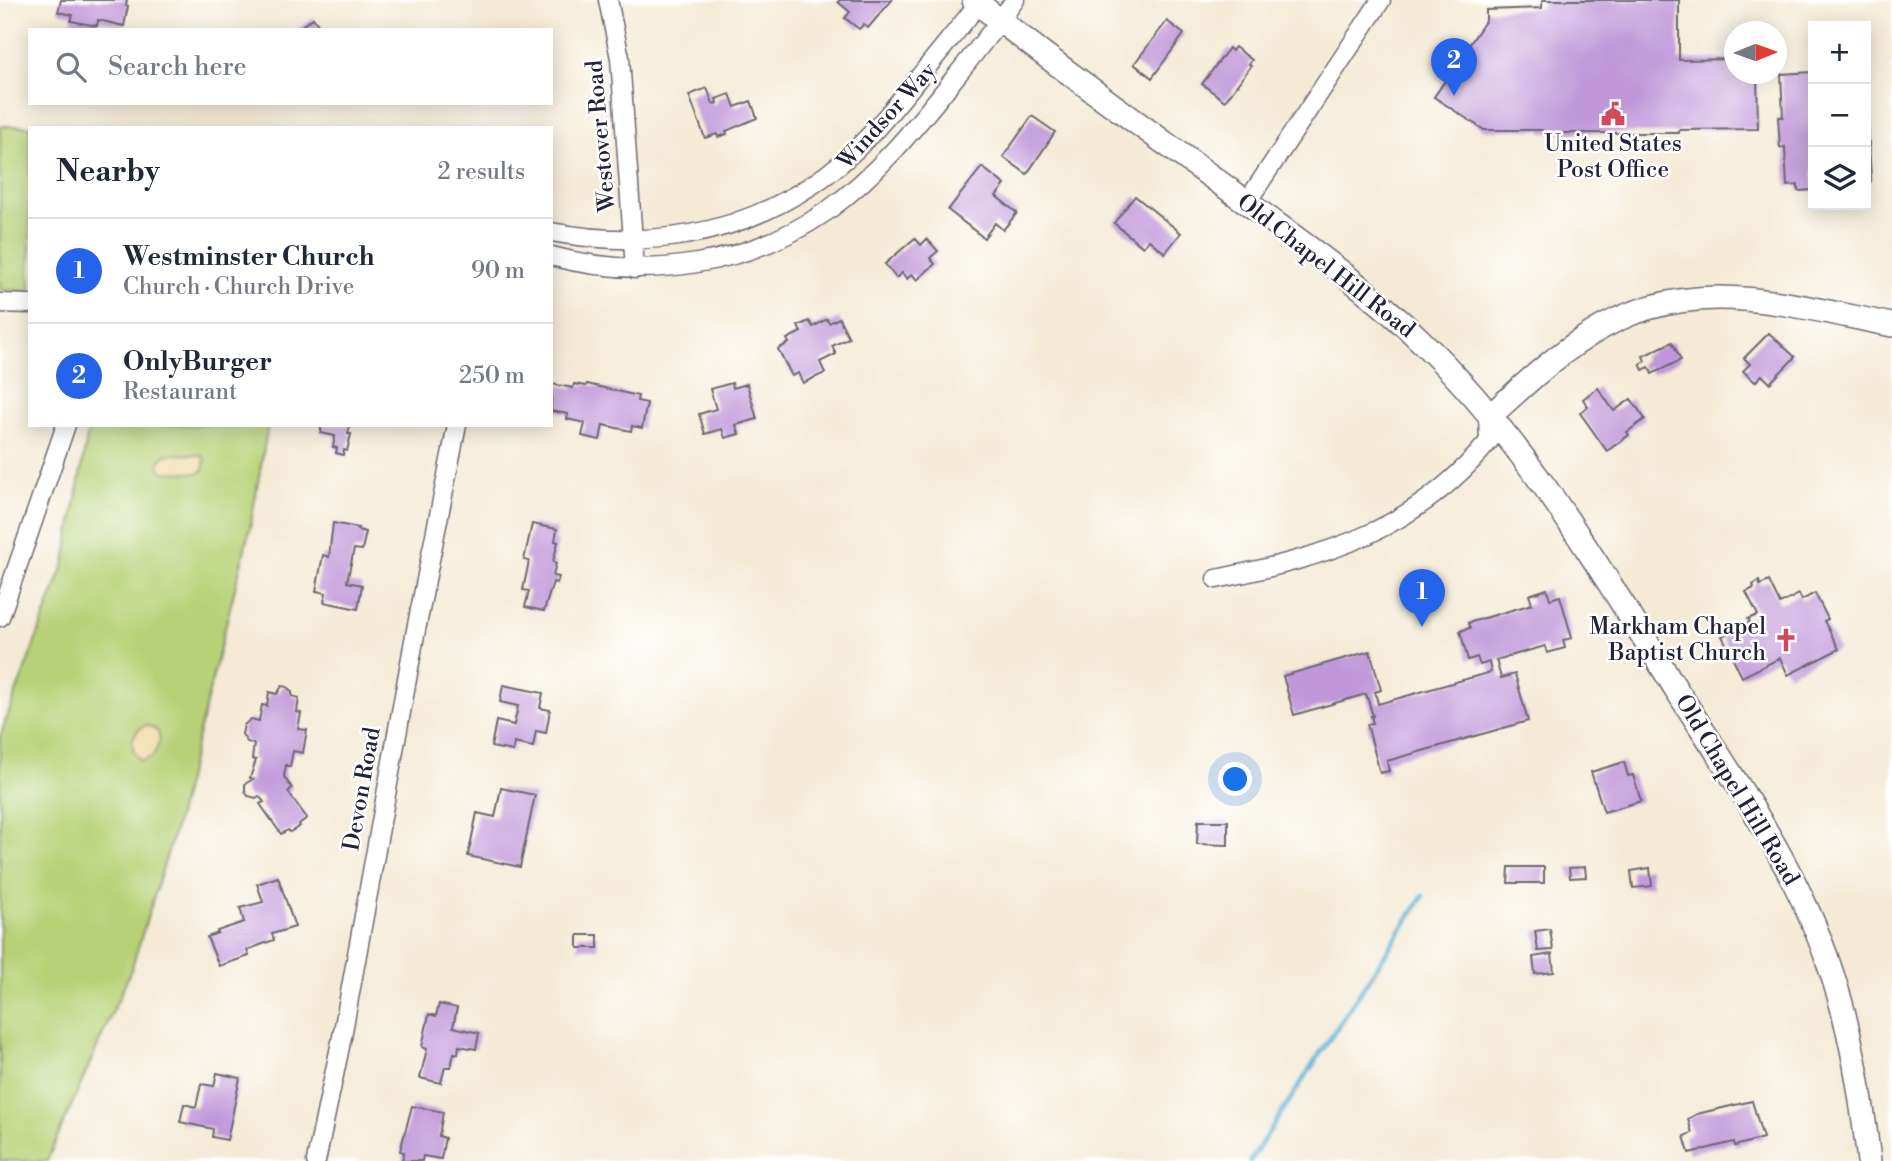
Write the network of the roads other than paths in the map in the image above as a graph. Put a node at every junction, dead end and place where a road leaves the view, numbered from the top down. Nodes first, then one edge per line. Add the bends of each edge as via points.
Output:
1 (608, 0) edge
2 (1014, 0) edge
3 (1381, 0) edge
4 (978, 1) edge
5 (1000, 20) junction
6 (1247, 202) junction
7 (553, 232) edge
8 (634, 241) junction
9 (553, 257) edge
10 (635, 268) junction
11 (0, 303) edge
12 (28, 304) edge
13 (1892, 325) edge
14 (1491, 415) junction
15 (65, 427) edge
16 (457, 427) edge
17 (1216, 579) dead end
18 (0, 617) edge
19 (316, 1161) edge
20 (1869, 1161) edge

1 - 8 street, Westover Road via 620,58
2 - 5 street, Windsor Way
3 - 6 street
4 - 5 street, Old Chapel Hill Road
4 - 8 street, Windsor Way via 892,110 814,185 727,226 689,236
5 - 6 street, Old Chapel Hill Road
5 - 10 street, Windsor Way via 915,128 871,175 827,211 782,237 736,254 694,264
6 - 14 street, Old Chapel Hill Road via 1420,339
7 - 8 street, Windsor Way
8 - 10 street, Westover Road
9 - 10 street, Windsor Way
11 - 12 street
13 - 14 street via 1740,298 1693,298 1661,304 1615,320 1587,336
14 - 17 street via 1489,441 1471,462 1407,514 1314,557
14 - 20 street, Old Chapel Hill Road via 1568,518 1789,873 1830,968 1852,1043
15 - 18 street
16 - 19 street, Devon Road

